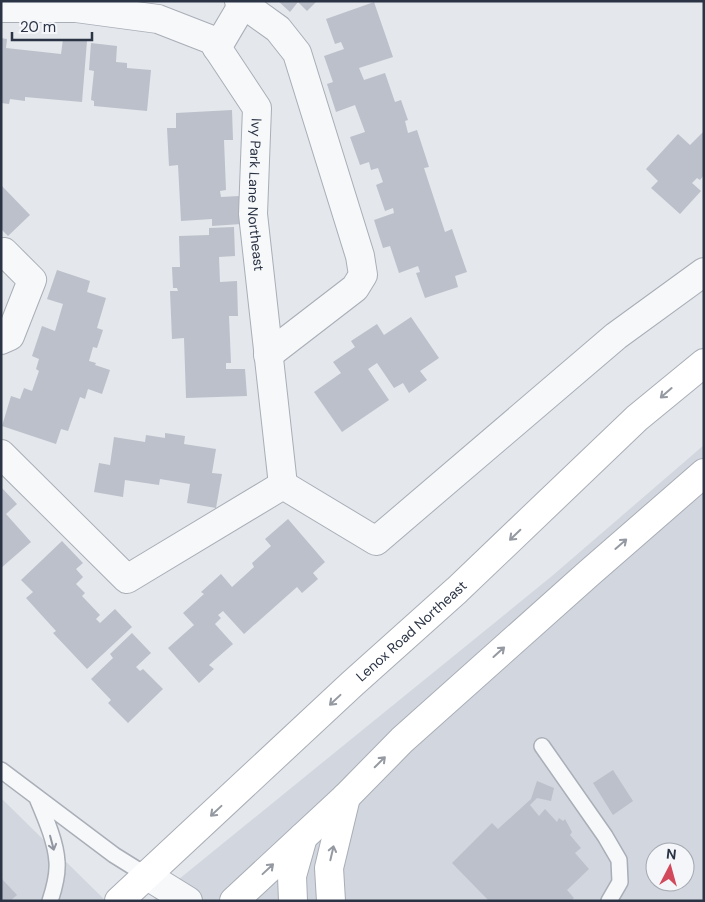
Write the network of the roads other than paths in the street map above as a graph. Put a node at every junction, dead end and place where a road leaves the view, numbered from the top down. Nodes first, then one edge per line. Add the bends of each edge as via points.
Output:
1 (241, 3) edge
2 (76, 5) edge
3 (1, 8) edge
4 (217, 48) junction
5 (1, 254) edge
6 (704, 272) edge
7 (1, 340) edge
8 (268, 355) junction
9 (704, 362) edge
10 (1, 454) edge
11 (704, 473) edge
12 (283, 485) junction
13 (542, 746) dead end
14 (1, 770) edge
15 (36, 797) junction
16 (346, 797) junction
17 (303, 837) junction
18 (146, 875) junction
19 (50, 901) edge
20 (119, 901) edge
21 (188, 901) edge
22 (234, 901) edge
23 (293, 901) edge
24 (331, 901) edge
25 (609, 901) edge

1 - 4 street
1 - 8 street via 278,29 297,53 360,256 363,275 355,288
2 - 3 street, Ivy Park Lane Northeast
2 - 4 street, Ivy Park Lane Northeast via 158,19 212,40
4 - 8 street, Ivy Park Lane Northeast via 256,108 253,214
5 - 7 street via 4,252 32,280 10,336
6 - 12 street via 616,336 376,541
8 - 12 street, Ivy Park Lane Northeast
9 -> 18 main road, Lenox Road Northeast via 637,418 464,583
10 - 12 street via 127,579
16 -> 11 main road via 402,740
13 - 25 lane via 606,836 618,860 620,882
14 - 15 lane
15 - 18 lane
15 -> 19 lane via 46,819 57,862
16 - 17 main road
24 -> 16 main road via 329,868
22 -> 17 main road
17 - 23 main road via 292,876
18 - 20 main road, Lenox Road Northeast
18 - 21 street

